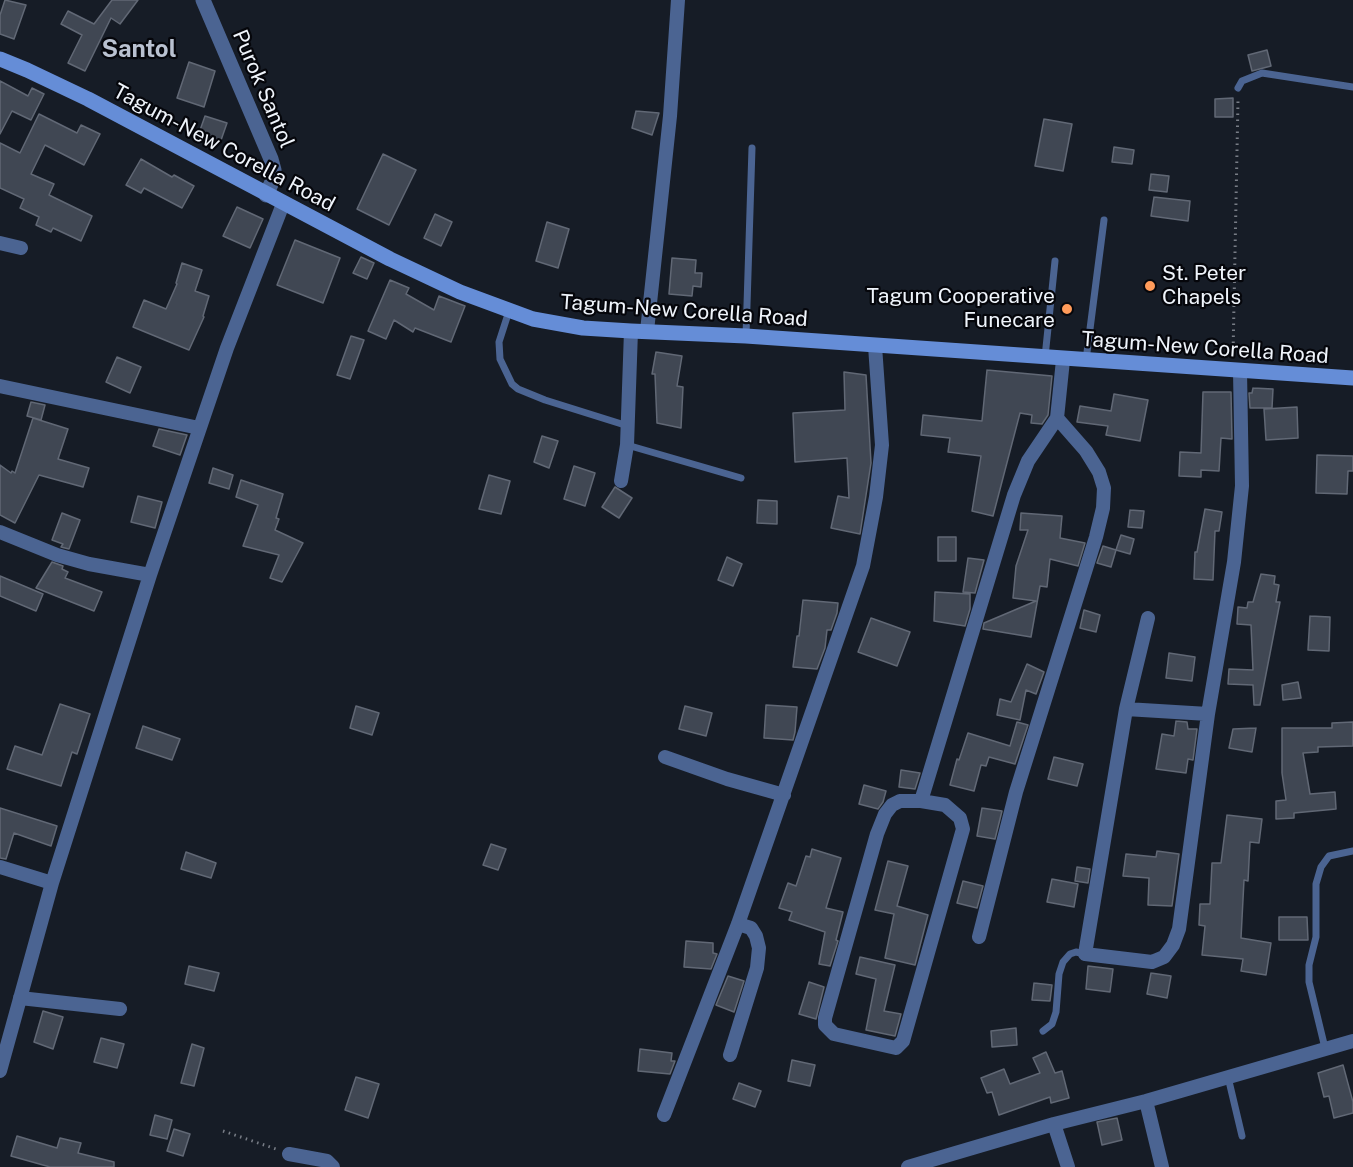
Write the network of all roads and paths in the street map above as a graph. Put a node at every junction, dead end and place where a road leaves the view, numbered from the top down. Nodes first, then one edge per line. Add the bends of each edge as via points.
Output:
1 (202, 0) edge
2 (678, 0) edge
3 (0, 59) edge
4 (1353, 87) edge
5 (1238, 88) joint
6 (752, 148) dead end
7 (266, 195) junction
8 (283, 204) junction
9 (1104, 220) dead end
10 (0, 243) edge
11 (21, 248) dead end
12 (1055, 261) dead end
13 (509, 311) junction
14 (639, 331) junction
15 (746, 336) junction
16 (875, 346) junction
17 (1045, 358) junction
18 (1063, 360) junction
19 (1086, 361) junction
20 (1236, 371) junction
21 (1353, 378) edge
22 (0, 386) edge
23 (1057, 418) junction
24 (628, 426) junction
25 (199, 428) junction
26 (627, 445) junction
27 (741, 477) dead end
28 (621, 481) dead end
29 (0, 532) edge
30 (150, 575) junction
31 (1148, 618) dead end
32 (1126, 709) junction
33 (1208, 714) junction
34 (665, 757) dead end
35 (784, 795) junction
36 (921, 801) junction
37 (1353, 851) edge
38 (0, 867) edge
39 (52, 883) junction
40 (738, 924) junction
41 (980, 937) dead end
42 (1085, 954) junction
43 (20, 998) junction
44 (120, 1009) dead end
45 (1043, 1031) dead end
46 (1353, 1041) edge
47 (1325, 1048) junction
48 (730, 1055) dead end
49 (0, 1071) edge
50 (1228, 1077) junction
51 (1146, 1101) junction
52 (664, 1115) dead end
53 (1054, 1124) junction
54 (223, 1131) dead end
55 (1242, 1136) dead end
56 (289, 1154) joint
57 (333, 1167) edge
58 (908, 1167) edge
59 (1068, 1167) edge
60 (1162, 1167) edge

1 - 7 street, Purok Santol via 271,159 274,170
2 - 14 street via 670,116
3 - 7 main road, Tagum-New Corella Road via 71,91
4 - 5 lane via 1262,73 1242,81
5 - 20 path
6 - 15 lane
7 - 8 main road, Tagum-New Corella Road
8 - 13 main road, Tagum-New Corella Road via 427,277
8 - 25 street
9 - 19 lane
10 - 11 street
12 - 17 lane
13 - 14 main road, Tagum-New Corella Road via 558,324
13 - 24 lane via 499,342 500,359 512,384 545,400
14 - 15 main road, Tagum-New Corella Road
14 - 24 street
15 - 16 main road, Tagum-New Corella Road
16 - 17 main road, Tagum-New Corella Road
16 - 35 street via 882,445 863,566
17 - 18 main road, Tagum-New Corella Road
18 - 19 main road, Tagum-New Corella Road
18 - 23 street
19 - 20 main road, Tagum-New Corella Road
20 - 21 main road, Tagum-New Corella Road
20 - 33 street via 1242,486 1234,562
22 - 25 street
23 - 36 street via 1028,461 1014,495
23 - 41 street via 1099,472 1104,488 1103,508 1016,792
24 - 26 street
25 - 30 street
26 - 27 lane
26 - 28 street
29 - 30 street via 57,555
30 - 39 street
31 - 32 street
32 - 33 street
32 - 42 street
33 - 42 street via 1179,929 1173,945 1164,957 1152,962
34 - 35 street
35 - 40 street
36 - 36 street via 900,801 885,814 825,1018 825,1025 834,1034 896,1048 903,1041 963,829 960,818 945,805
37 - 47 lane via 1329,856 1316,884 1316,937 1309,982
38 - 39 street
39 - 43 street
40 - 48 street via 751,928 759,948 757,968
40 - 52 street
42 - 45 lane via 1070,954 1063,962 1056,1012 1052,1024
43 - 44 street
43 - 49 street
46 - 47 street
47 - 50 street
50 - 51 street
50 - 55 lane
51 - 53 street
51 - 60 street
53 - 58 street
53 - 59 street
54 - 56 path
56 - 57 street via 327,1161

